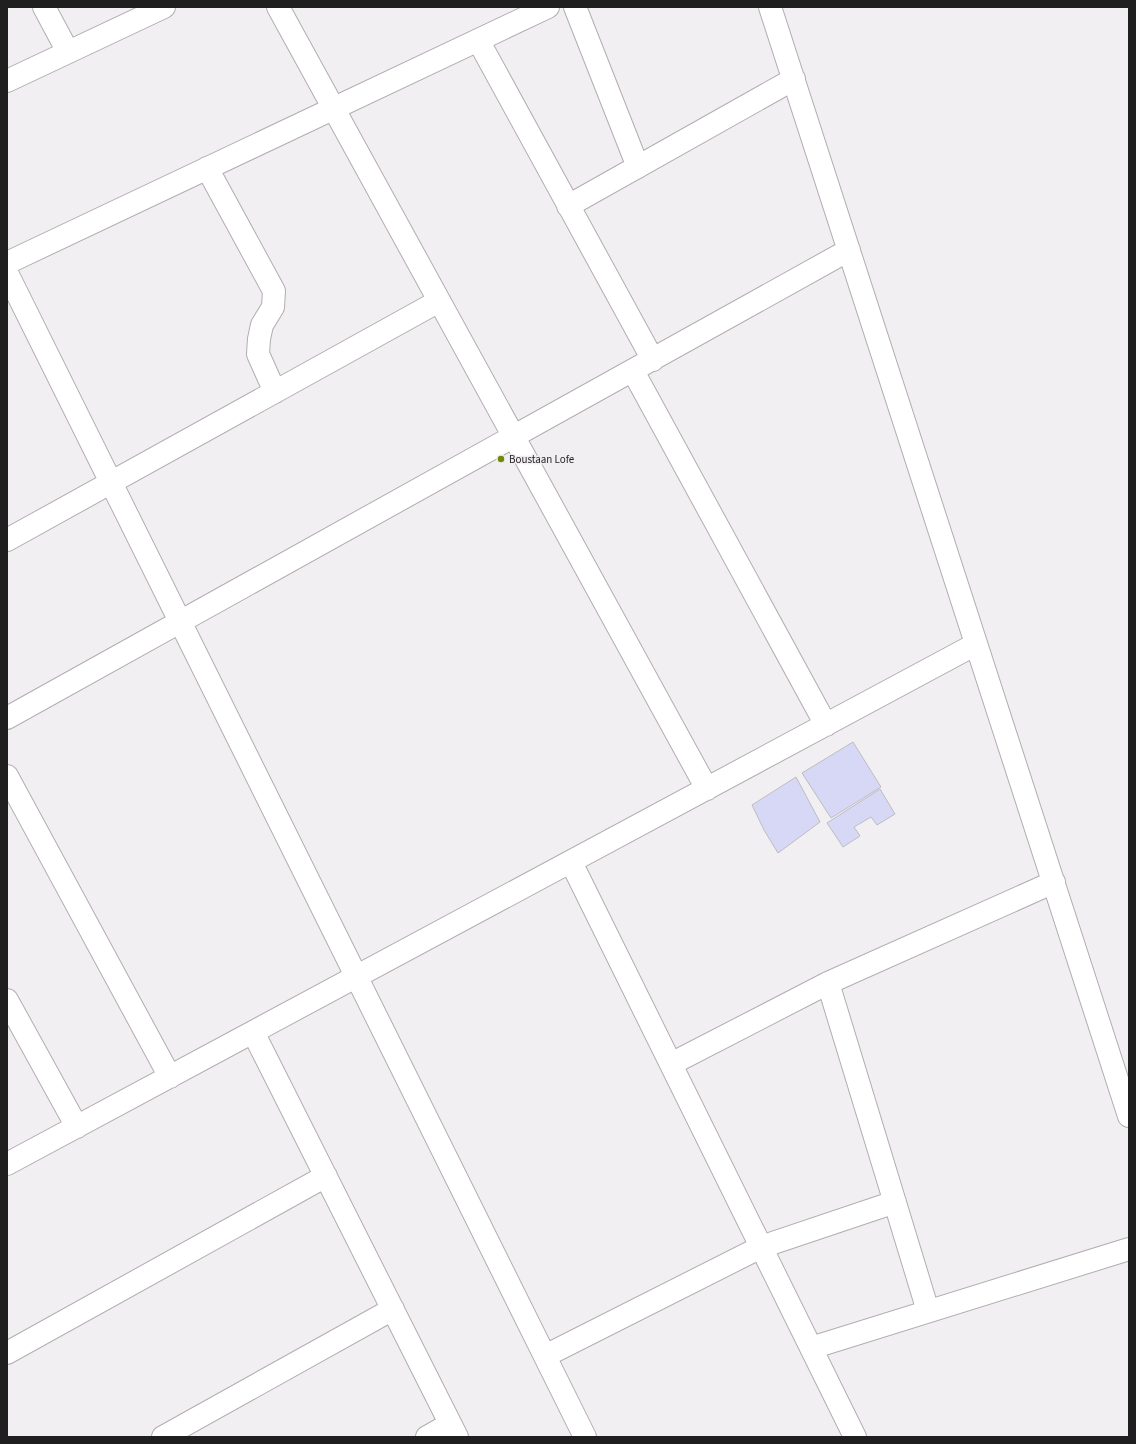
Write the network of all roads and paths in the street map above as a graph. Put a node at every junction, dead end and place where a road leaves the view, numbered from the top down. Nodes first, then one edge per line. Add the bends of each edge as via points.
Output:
1 (44, 7) edge
2 (164, 7) edge
3 (278, 7) edge
4 (548, 7) edge
5 (576, 7) edge
6 (770, 7) edge
7 (478, 40) junction
8 (68, 52) junction
9 (794, 79) junction
10 (7, 81) edge
11 (334, 108) junction
12 (638, 167) junction
13 (207, 168) junction
14 (568, 206) junction
15 (849, 250) junction
16 (7, 263) edge
17 (7, 273) edge
18 (439, 301) junction
19 (653, 360) junction
20 (633, 371) junction
21 (275, 392) junction
22 (514, 437) junction
23 (111, 483) junction
24 (7, 540) edge
25 (181, 622) junction
26 (976, 644) junction
27 (7, 718) edge
28 (826, 725) junction
29 (7, 776) edge
30 (707, 788) junction
31 (571, 862) junction
32 (1054, 882) junction
33 (357, 977) junction
34 (828, 983) junction
35 (7, 1000) edge
36 (253, 1032) junction
37 (671, 1064) junction
38 (170, 1077) junction
39 (1129, 1116) edge
40 (77, 1127) junction
41 (7, 1164) edge
42 (326, 1176) junction
43 (895, 1202) junction
44 (761, 1247) junction
45 (1129, 1249) edge
46 (393, 1309) junction
47 (928, 1311) junction
48 (811, 1348) junction
49 (7, 1353) edge
50 (545, 1356) junction
51 (454, 1430) edge
52 (163, 1437) edge
53 (427, 1437) edge
54 (585, 1437) edge
55 (854, 1437) edge

1 - 8 street
2 - 8 street
3 - 11 street
4 - 7 street
5 - 12 street
6 - 9 street
7 - 11 street
7 - 14 street
8 - 10 street
9 - 12 street
9 - 15 street
11 - 13 street
11 - 18 street
12 - 14 street
13 - 16 street
13 - 21 street via 274,291 272,307 262,325 258,354
14 - 19 street
15 - 19 street
15 - 26 street
17 - 23 street
18 - 21 street
18 - 22 street
19 - 20 street
20 - 22 street
20 - 28 street
21 - 23 street
22 - 25 street
22 - 30 street
23 - 24 street
23 - 25 street
25 - 27 street
25 - 33 street
26 - 28 street
26 - 32 street
28 - 30 street
29 - 38 street
30 - 31 street
31 - 33 street
31 - 37 street
32 - 34 street
32 - 39 street
33 - 36 street
33 - 50 street
34 - 37 street
34 - 43 street
35 - 40 street
36 - 38 street
36 - 42 street
37 - 44 street
38 - 40 street
40 - 41 street
42 - 46 street
42 - 49 street
43 - 44 street
43 - 47 street
44 - 48 street
44 - 50 street
45 - 47 street
46 - 51 street
46 - 52 street
47 - 48 street
48 - 55 street
50 - 54 street
51 - 53 street

